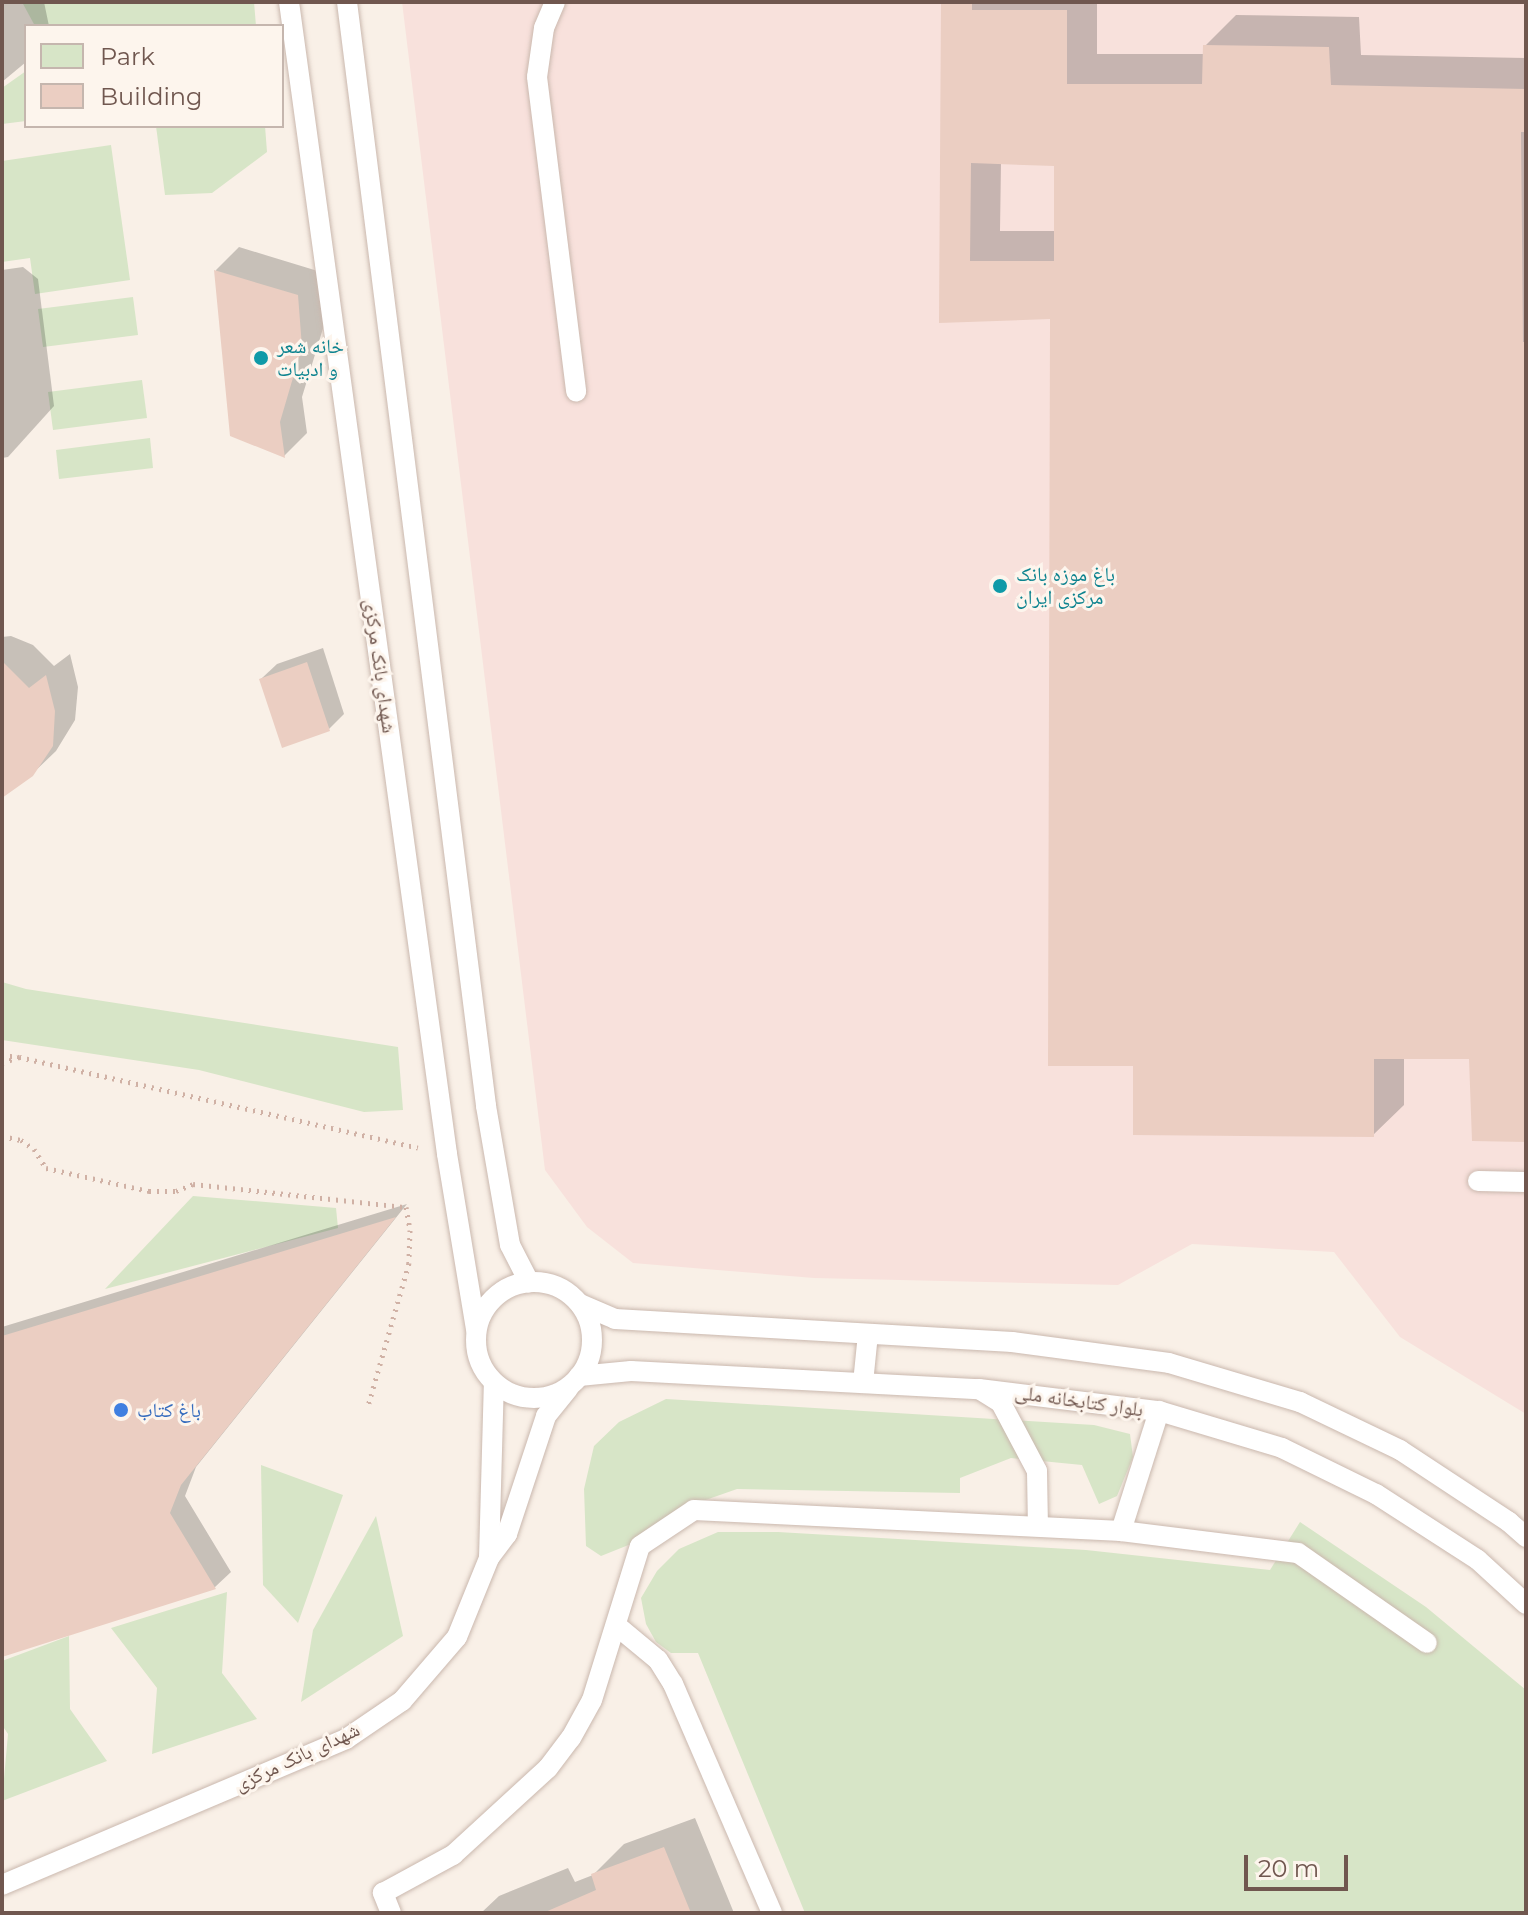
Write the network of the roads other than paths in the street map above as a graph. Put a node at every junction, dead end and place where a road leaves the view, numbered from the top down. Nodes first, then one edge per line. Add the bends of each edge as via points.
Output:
1 (289, 2) edge
2 (347, 2) edge
3 (555, 2) edge
4 (576, 392) dead end
5 (1478, 1181) dead end
6 (1526, 1182) edge
7 (529, 1282) junction
8 (580, 1304) junction
9 (476, 1330) junction
10 (868, 1334) junction
11 (576, 1379) junction
12 (494, 1383) junction
13 (863, 1383) junction
14 (979, 1389) junction
15 (1159, 1411) junction
16 (1038, 1526) junction
17 (1121, 1531) junction
18 (1526, 1537) edge
19 (489, 1558) junction
20 (1526, 1604) edge
21 (617, 1626) junction
22 (1427, 1643) dead end
23 (2, 1885) edge
24 (391, 1913) edge
25 (772, 1913) edge

1 - 9 lane, شهدای بانک مرکزی via 447,1154
2 - 7 lane via 486,1106 510,1245
3 - 4 lane via 544,28 537,77
5 - 6 lane
7 - 8 lane via 548,1283
7 - 9 lane via 494,1296
8 - 10 lane via 615,1319
8 - 11 lane via 592,1340
9 - 12 lane via 482,1367
10 - 13 lane
10 - 18 lane via 1012,1342 1169,1363 1300,1402 1400,1450
11 - 12 lane via 543,1398 525,1397
11 - 13 lane, بلوار کتابخانه ملی via 631,1371
11 - 19 lane via 546,1416 507,1534
12 - 19 lane, شهدای بانک مرکزی
13 - 14 lane, بلوار کتابخانه ملی
14 - 15 lane, بلوار کتابخانه ملی
14 - 16 lane via 1001,1403 1037,1471
15 - 17 lane
15 - 20 lane, بلوار کتابخانه ملی via 1282,1448 1376,1494 1478,1560
16 - 17 lane
16 - 21 lane via 694,1510 640,1546
17 - 22 lane via 1298,1553
19 - 23 lane, شهدای بانک مرکزی via 457,1637 402,1701 346,1739
21 - 24 lane via 592,1700 548,1768 453,1855 383,1893
21 - 25 lane via 658,1660 673,1684

